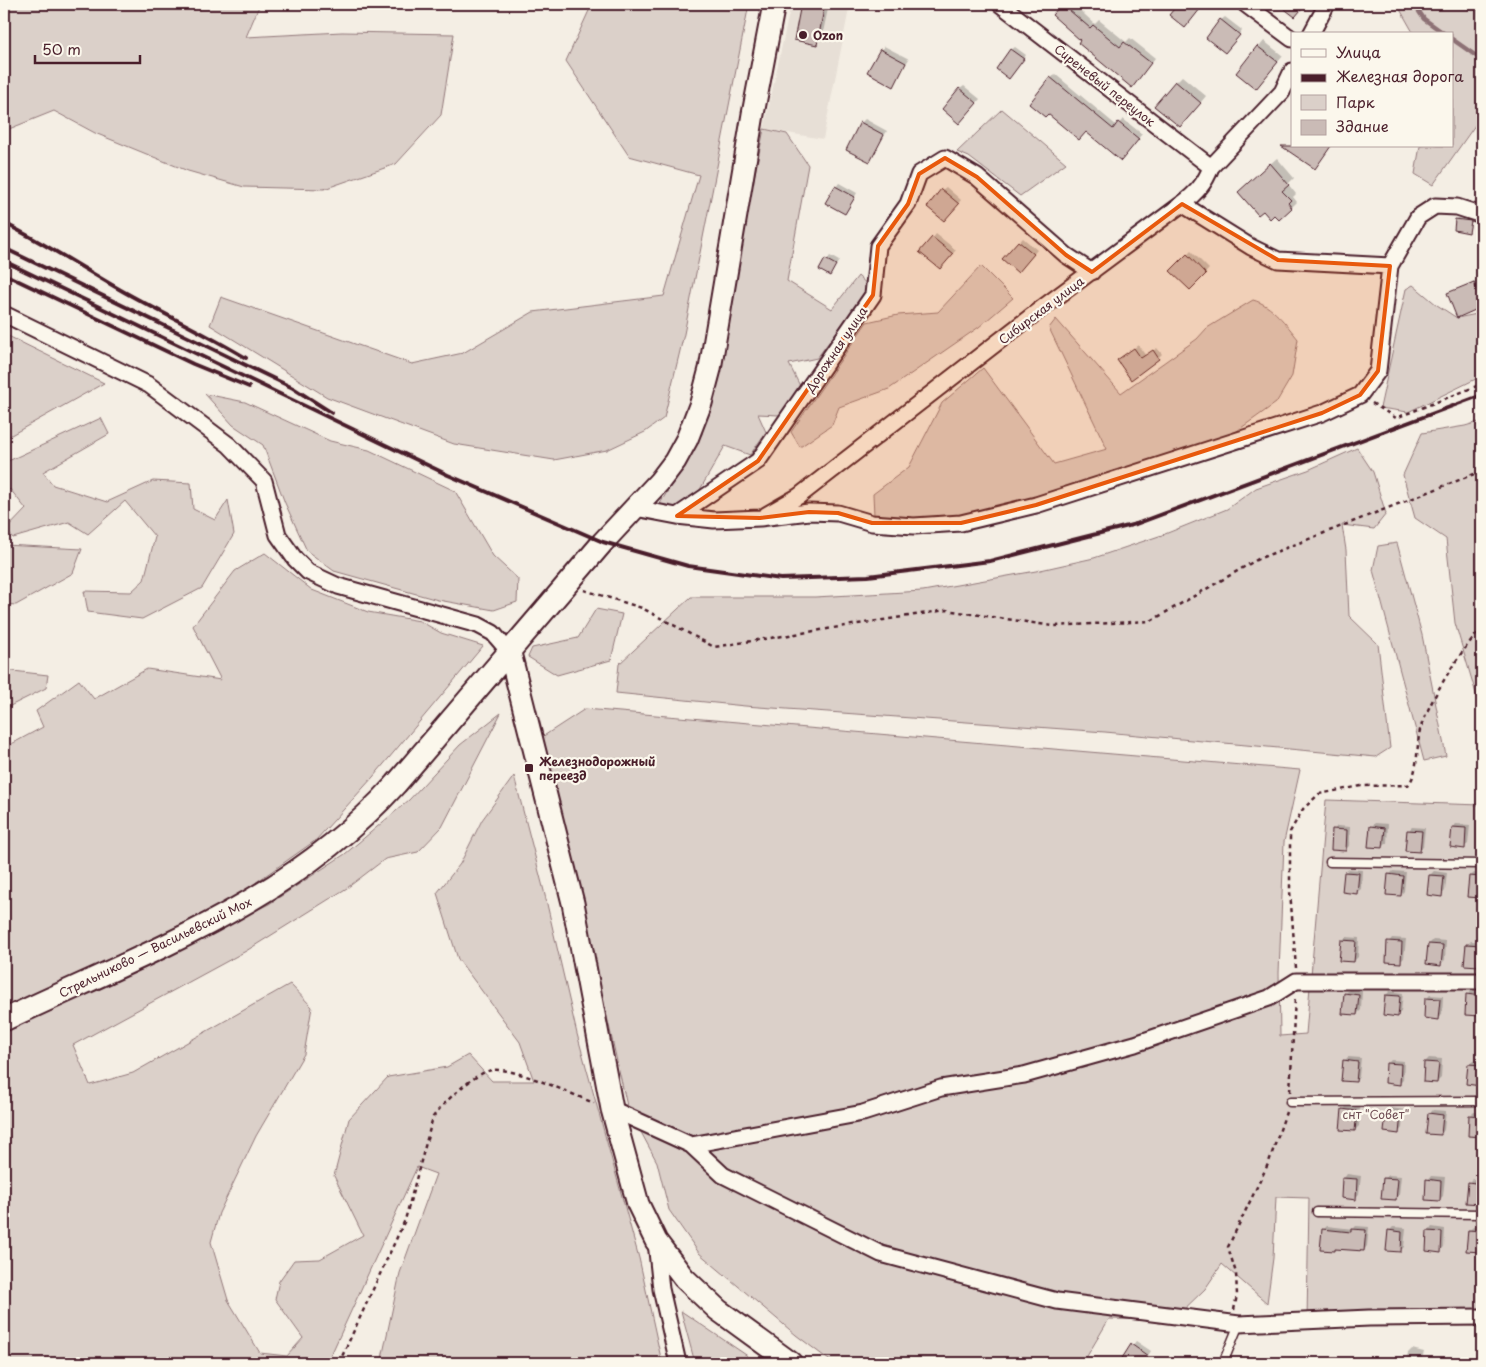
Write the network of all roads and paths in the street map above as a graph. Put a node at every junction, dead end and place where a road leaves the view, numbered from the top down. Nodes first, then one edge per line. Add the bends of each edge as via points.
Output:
1 (774, 4) edge
2 (1000, 4) edge
3 (1245, 4) edge
4 (1327, 4) edge
5 (1312, 32) edge
6 (1291, 38) edge
7 (1291, 73) edge
8 (1211, 167) junction
9 (1182, 204) junction
10 (1482, 214) edge
11 (1390, 266) junction
12 (1092, 272) junction
13 (4, 314) edge
14 (1482, 384) edge
15 (1360, 395) junction
16 (1482, 471) edge
17 (635, 508) junction
18 (677, 516) junction
19 (760, 518) junction
20 (568, 585) junction
21 (1482, 629) edge
22 (510, 653) junction
23 (1330, 862) dead end
24 (1482, 864) edge
25 (1296, 981) junction
26 (1482, 981) edge
27 (4, 1020) edge
28 (1482, 1101) edge
29 (1290, 1102) junction
30 (612, 1109) junction
31 (691, 1145) junction
32 (1317, 1212) dead end
33 (1482, 1214) edge
34 (656, 1241) junction
35 (1482, 1318) edge
36 (1240, 1324) junction
37 (340, 1363) edge
38 (678, 1363) edge
39 (791, 1363) edge
40 (1223, 1363) edge

1 - 17 main road, Стрельниково — Васильевский Мох via 752,114 710,369 701,403 688,439 675,462
2 - 8 street, Сиреневый переулок
3 - 6 street
4 - 5 street
7 - 8 street, Сибирская улица via 1282,92
8 - 9 street, Сибирская улица via 1198,191
9 - 11 street via 1278,260
9 - 12 street, Сибирская улица
10 - 11 street via 1457,207 1436,206 1418,217
11 - 15 street via 1378,371
12 - 18 street, Дорожная улица via 1066,255 978,177 945,158 919,174 908,204 878,246 873,295 758,461
12 - 19 street, Сибирская улица via 799,496
13 - 22 street via 149,385 228,445 264,481 278,535 294,559 308,572 338,586 478,625 493,633
14 - 15 path via 1396,418
15 - 19 street via 1322,413 1107,484 961,523 914,526 872,523 838,513 809,512
16 - 20 path via 1258,559 1151,621 1053,626 946,610 714,647 642,608
17 - 18 street
17 - 20 main road, Стрельниково — Васильевский Мох
18 - 19 street via 714,520
20 - 22 main road, Стрельниково — Васильевский Мох
21 - 25 path via 1470,640 1446,677 1421,728 1414,778 1408,785 1361,786 1319,794 1303,809 1290,832
22 - 27 main road, Стрельниково — Васильевский Мох via 386,795 354,827 306,866 229,914
22 - 30 main road via 573,903
23 - 24 lane
25 - 26 street
25 - 29 path
25 - 31 street via 1269,998 1134,1044 1024,1075 941,1088 862,1113
28 - 29 lane
29 - 36 path via 1269,1162 1228,1247 1236,1273 1234,1309
30 - 31 street
30 - 34 main road via 634,1194
30 - 37 path via 548,1084 498,1070 491,1070 470,1082 440,1107 432,1117 405,1220
31 - 36 street via 723,1175 880,1254 1057,1301
32 - 33 lane
34 - 38 street via 661,1289
34 - 39 main road via 706,1300
35 - 36 street via 1369,1318
36 - 40 lane

